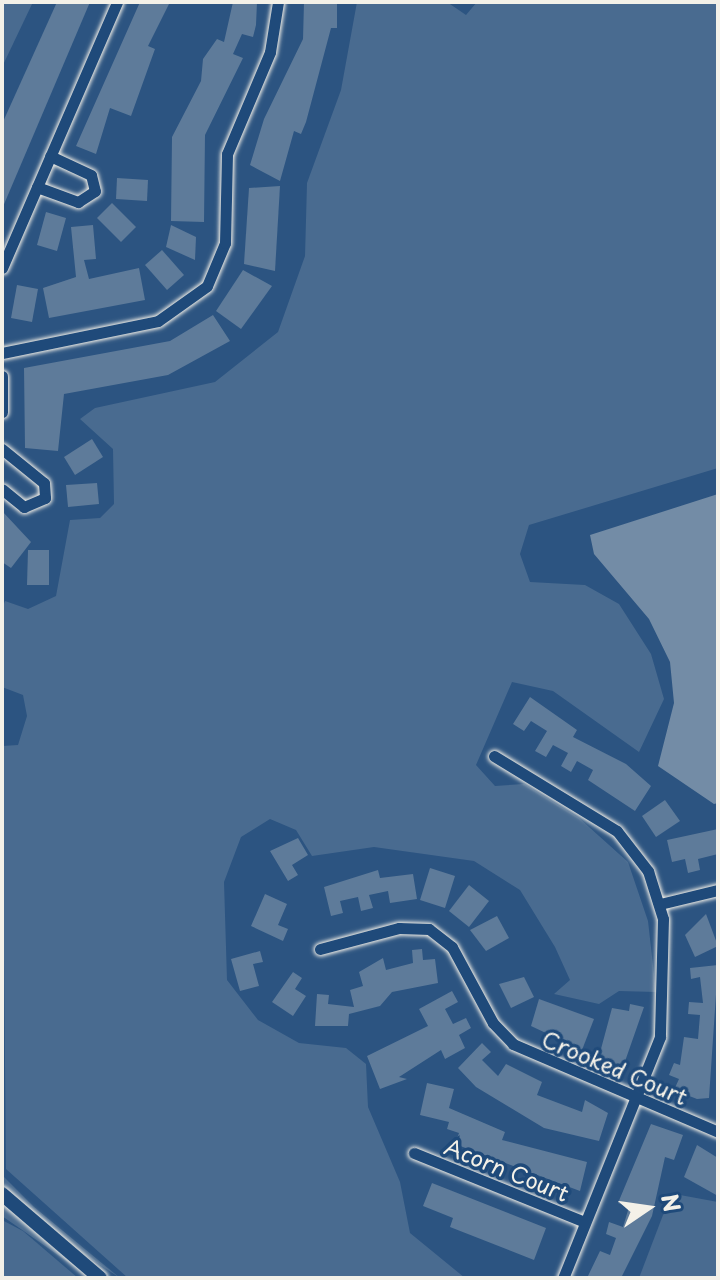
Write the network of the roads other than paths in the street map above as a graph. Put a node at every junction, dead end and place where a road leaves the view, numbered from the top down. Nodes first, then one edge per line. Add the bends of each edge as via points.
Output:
1 (117, 2) edge
2 (278, 2) edge
3 (50, 156) junction
4 (37, 187) junction
5 (2, 268) edge
6 (2, 353) edge
7 (2, 376) edge
8 (2, 412) edge
9 (2, 449) edge
10 (2, 489) edge
11 (494, 756) dead end
12 (718, 890) edge
13 (660, 904) junction
14 (320, 949) dead end
15 (636, 1098) junction
16 (718, 1132) edge
17 (414, 1153) dead end
18 (2, 1194) edge
19 (585, 1222) junction
20 (100, 1278) edge
21 (563, 1278) edge

1 - 3 street
2 - 6 street via 270,52 227,154 225,243 207,286 158,321
3 - 4 street
3 - 4 street via 91,175 95,191 78,202
4 - 5 street
7 - 8 street
9 - 10 street via 46,491 31,508
11 - 13 street via 603,818 641,859
12 - 13 street
13 - 15 street via 664,1019
14 - 15 street, Crooked Court via 399,928 429,929 452,947 493,1023 513,1044
15 - 16 street, Crooked Court
15 - 19 street
17 - 19 street, Acorn Court
18 - 20 street
19 - 21 street

